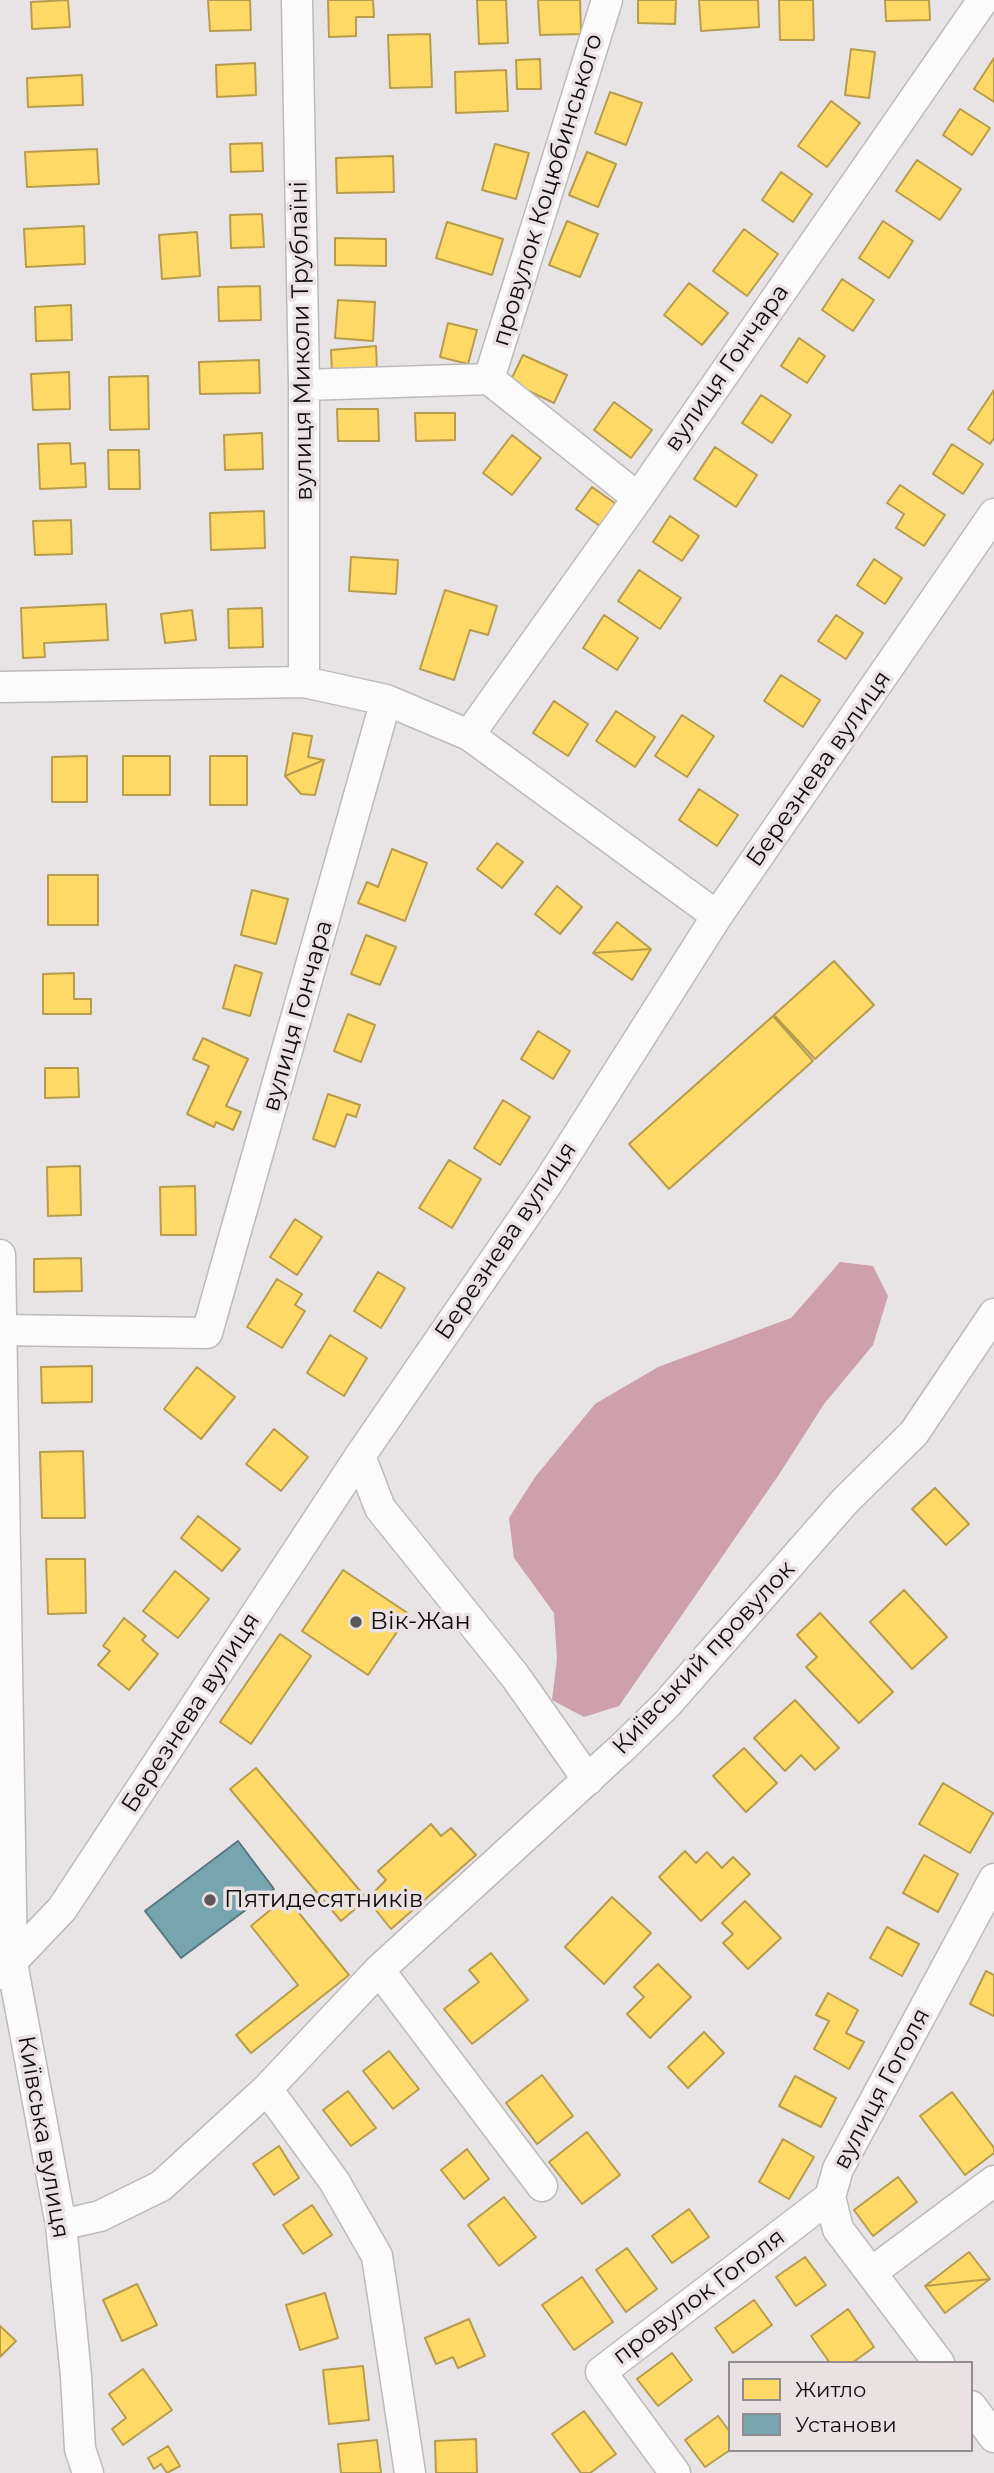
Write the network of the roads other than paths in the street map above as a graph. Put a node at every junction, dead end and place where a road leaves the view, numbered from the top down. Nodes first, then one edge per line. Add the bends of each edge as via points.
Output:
1 (298, 0) edge
2 (607, 0) edge
3 (983, 0) edge
4 (489, 379) junction
5 (304, 385) junction
6 (638, 498) junction
7 (994, 514) edge
8 (304, 682) junction
9 (0, 687) edge
10 (386, 699) junction
11 (468, 734) junction
12 (717, 916) junction
13 (0, 1255) edge
14 (994, 1314) edge
15 (1, 1330) edge
16 (360, 1456) junction
17 (588, 1780) junction
18 (994, 1879) edge
19 (6, 1969) edge
20 (379, 1970) junction
21 (267, 2089) junction
22 (994, 2181) edge
23 (542, 2186) dead end
24 (830, 2197) junction
25 (61, 2225) junction
26 (872, 2272) junction
27 (938, 2361) edge
28 (973, 2409) edge
29 (994, 2437) edge
30 (89, 2473) edge
31 (410, 2473) edge
32 (675, 2473) edge

1 - 5 street, вулиця Миколи Трублаїні
2 - 4 street, провулок Коцюбинського
3 - 6 street, вулиця Гончара
4 - 5 street
4 - 6 street
5 - 8 street, вулиця Миколи Трублаїні
6 - 11 street, вулиця Гончара
7 - 12 street, Березнева вулиця
8 - 9 street
8 - 10 street
10 - 11 street
10 - 15 street, вулиця Гончара via 207,1333
11 - 12 street
12 - 16 street, Березнева вулиця via 549,1181
13 - 15 street, Київська вулиця
14 - 17 street, Київський провулок via 914,1433 845,1500 667,1704
15 - 19 street, Київська вулиця
16 - 17 street via 380,1508 514,1676
16 - 19 street, Березнева вулиця via 62,1909
17 - 20 street, Київський провулок
18 - 24 street, вулиця Гоголя via 838,2169
19 - 25 street, Київська вулиця
20 - 21 street, Київський провулок
20 - 23 street
21 - 25 street, Київський провулок via 161,2186 100,2216
21 - 31 street via 334,2182 377,2256
22 - 26 street
24 - 26 street, вулиця Гоголя via 838,2229
24 - 32 street, провулок Гоголя via 601,2372
25 - 30 street, Київська вулиця via 80,2449
26 - 27 street, вулиця Гоголя
28 - 29 street

